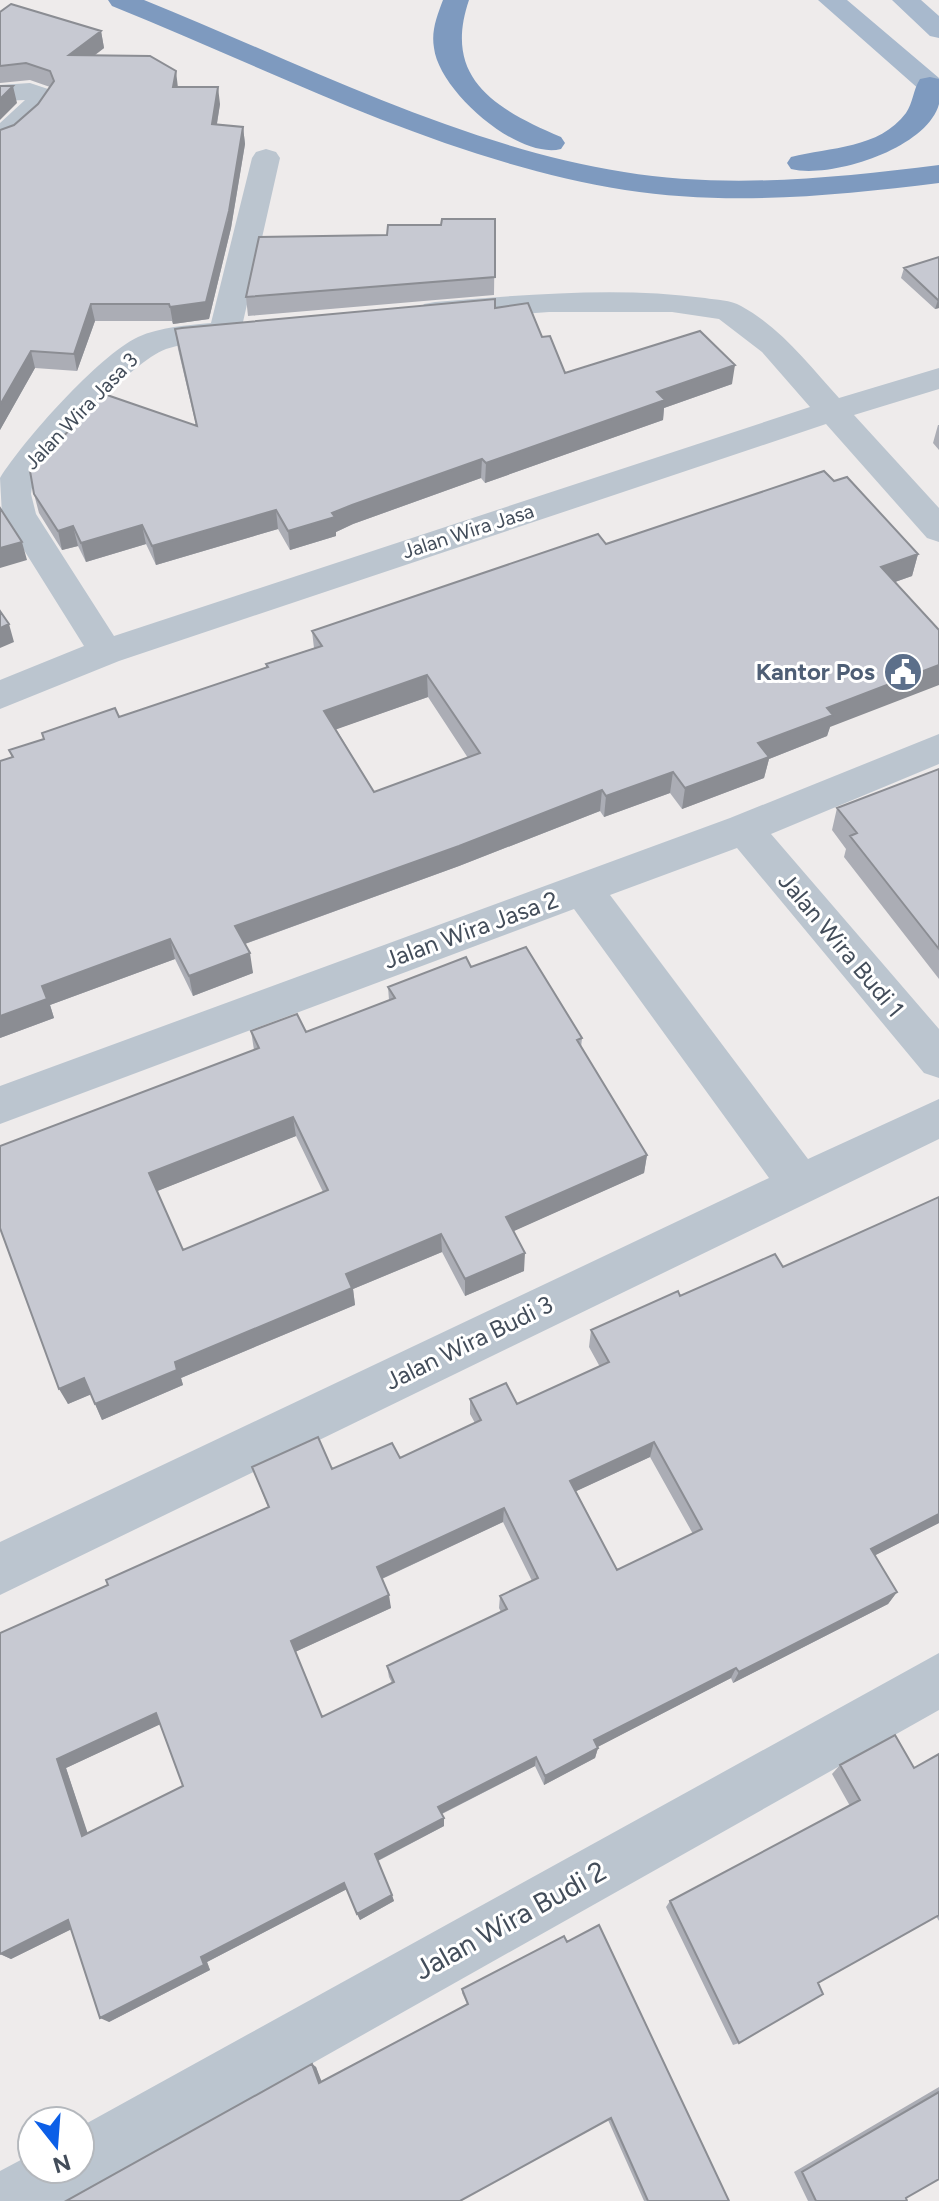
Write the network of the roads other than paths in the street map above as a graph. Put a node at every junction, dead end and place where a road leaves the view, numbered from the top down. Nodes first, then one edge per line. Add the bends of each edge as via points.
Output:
1 (121, 0) edge
2 (456, 0) edge
3 (905, 0) edge
4 (834, 2) edge
5 (939, 30) edge
6 (934, 89) edge
7 (0, 93) edge
8 (0, 138) edge
9 (266, 158) dead end
10 (939, 174) edge
11 (410, 313) edge
12 (271, 326) edge
13 (225, 331) junction
14 (939, 378) edge
15 (831, 411) junction
16 (939, 530) edge
17 (106, 652) junction
18 (0, 695) edge
19 (939, 748) edge
20 (744, 829) junction
21 (582, 889) junction
22 (939, 1060) edge
23 (0, 1105) edge
24 (939, 1118) edge
25 (799, 1183) junction
26 (0, 1569) edge
27 (939, 1680) edge
28 (96, 2152) edge
29 (36, 2185) edge
30 (8, 2201) edge

1 - 10 highway via 429,126 584,174 737,189
2 - 6 highway via 446,26 447,49 469,92 496,116 535,137 608,158 727,168 855,154 910,127
3 - 5 main road
4 - 6 main road
7 - 8 street via 30,91 41,96
9 - 13 street
11 - 15 street via 549,303 672,303 728,311 773,345
12 - 13 street, Jalan Wira Jasa 3
13 - 17 street, Jalan Wira Jasa 3 via 181,335 147,345 126,359 29,459 17,479 13,497 19,515
14 - 15 street, Jalan Wira Jasa
15 - 16 street
15 - 17 street, Jalan Wira Jasa
17 - 18 street, Jalan Wira Jasa
19 - 20 street, Jalan Wira Jasa 2
20 - 21 street, Jalan Wira Jasa 2
20 - 22 street, Jalan Wira Budi 1
21 - 23 street, Jalan Wira Jasa 2
21 - 25 street
24 - 25 street, Jalan Wira Budi 3
25 - 26 street, Jalan Wira Budi 3
27 - 28 street, Jalan Wira Budi 2
29 - 30 street

